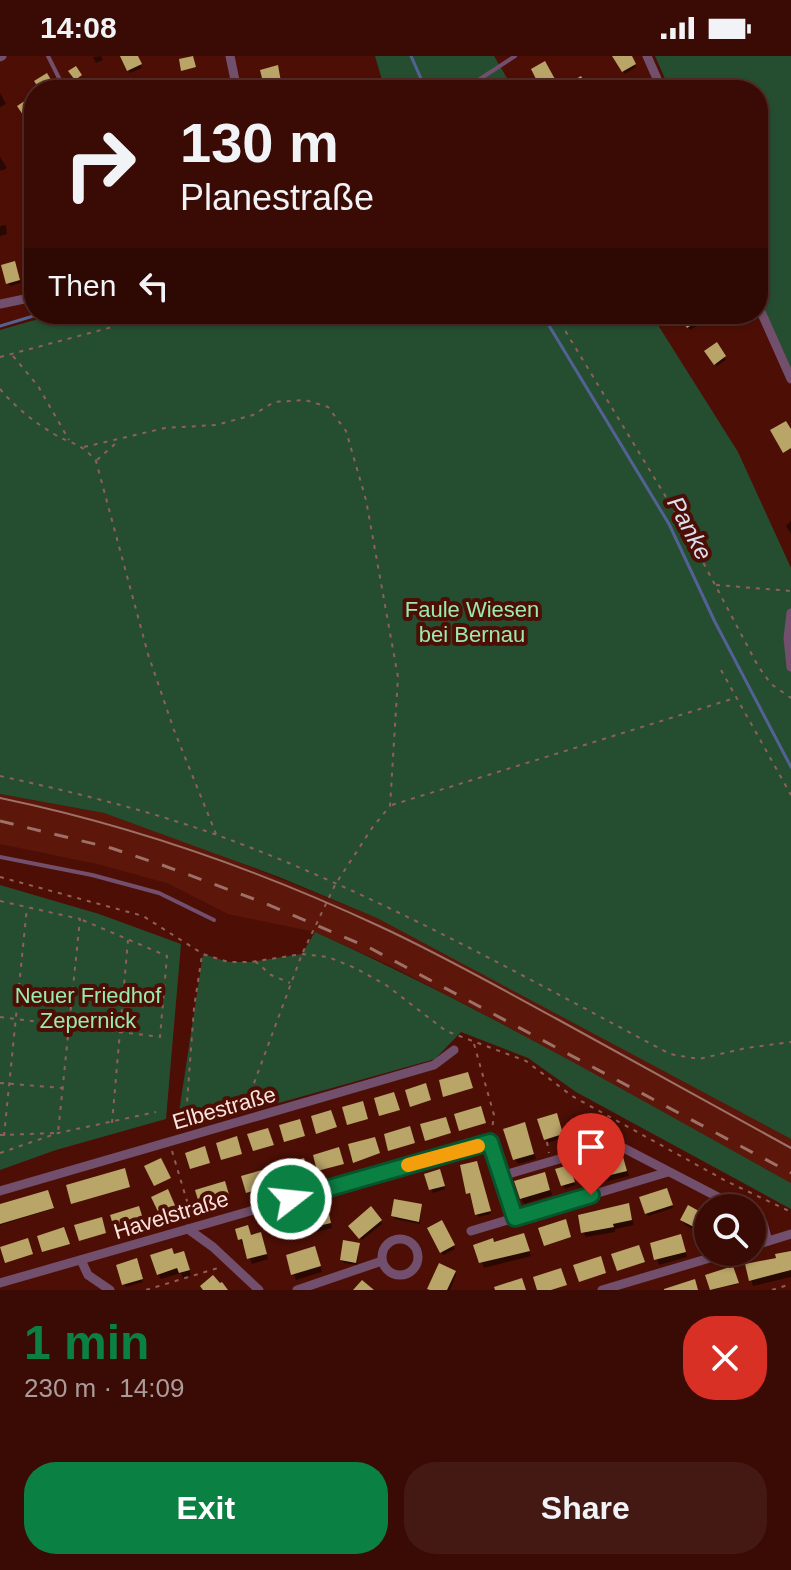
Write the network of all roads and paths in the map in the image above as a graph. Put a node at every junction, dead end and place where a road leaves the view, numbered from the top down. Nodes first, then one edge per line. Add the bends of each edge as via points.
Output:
1 (48, 56) edge
2 (230, 56) edge
3 (515, 56) edge
4 (647, 56) edge
5 (60, 80) edge
6 (235, 80) edge
7 (478, 80) edge
8 (658, 80) edge
9 (24, 299) edge
10 (0, 304) edge
11 (561, 324) edge
12 (766, 324) edge
13 (116, 326) dead end
14 (12, 354) junction
15 (0, 357) edge
16 (791, 379) edge
17 (0, 389) edge
18 (69, 441) junction
19 (118, 441) junction
20 (84, 447) junction
21 (96, 461) junction
22 (715, 585) junction
23 (791, 591) edge
24 (791, 613) edge
25 (791, 667) edge
26 (721, 670) dead end
27 (735, 698) junction
28 (791, 698) edge
29 (0, 776) edge
30 (791, 795) edge
31 (390, 806) junction
32 (216, 835) junction
33 (0, 857) edge
34 (0, 877) edge
35 (335, 885) junction
36 (0, 901) edge
37 (27, 907) junction
38 (80, 919) junction
39 (214, 920) dead end
40 (128, 939) junction
41 (203, 954) junction
42 (302, 954) junction
43 (255, 961) junction
44 (291, 983) junction
45 (0, 1017) edge
46 (16, 1019) junction
47 (70, 1025) junction
48 (120, 1033) junction
49 (474, 1042) junction
50 (791, 1042) edge
51 (454, 1050) dead end
52 (0, 1083) edge
53 (11, 1084) junction
54 (63, 1088) junction
55 (156, 1112) dead end
56 (239, 1122) junction
57 (112, 1123) junction
58 (58, 1133) junction
59 (2, 1136) edge
60 (174, 1141) junction
61 (490, 1142) junction
62 (0, 1153) edge
63 (668, 1172) junction
64 (501, 1176) junction
65 (0, 1191) edge
66 (711, 1194) edge
67 (791, 1212) edge
68 (515, 1218) junction
69 (192, 1228) junction
70 (471, 1231) dead end
71 (766, 1234) edge
72 (791, 1234) edge
73 (768, 1241) joint
74 (81, 1260) junction
75 (382, 1261) junction
76 (694, 1263) edge
77 (232, 1264) junction
78 (0, 1283) edge
79 (791, 1284) edge
80 (110, 1290) edge
81 (146, 1290) edge
82 (259, 1290) edge
83 (297, 1290) edge
84 (602, 1290) edge
85 (772, 1290) edge

1 - 5 lane
2 - 6 street
3 - 7 lane
4 - 8 street
9 - 10 street
11 - 22 path
12 - 16 street
13 - 14 path
14 - 15 path
14 - 18 path via 38,386
17 - 18 path via 11,403
18 - 20 path
19 - 20 path
19 - 21 path
19 - 31 path via 165,428 216,425 253,415 274,402 305,400 328,407 346,431 366,500 398,677
20 - 21 path
21 - 32 path via 148,654
22 - 23 path
22 - 28 path via 758,666
24 - 25 street
26 - 27 path
27 - 30 path
27 - 31 path
29 - 32 path
31 - 35 path
32 - 35 path
33 - 39 lane via 159,893
34 - 41 path via 143,916
35 - 42 path
35 - 50 path via 499,963 670,1054 699,1059
36 - 37 path
37 - 38 path
37 - 46 path
38 - 40 path
38 - 47 path
40 - 48 path
40 - 48 path via 167,956 160,1037
41 - 43 path via 228,962
41 - 60 path via 189,1093
42 - 43 path
42 - 44 path
42 - 49 path via 355,968 446,1031
43 - 44 path
44 - 56 path
45 - 46 path
46 - 47 path
46 - 53 path
47 - 48 path
47 - 54 path
48 - 57 path
49 - 61 path via 494,1115
49 - 67 path via 526,1061 572,1096
51 - 56 street, Elbestraße via 434,1065
52 - 53 path
53 - 54 path
53 - 59 path
54 - 58 path
55 - 57 path
56 - 60 street, Elbestraße
57 - 58 path
58 - 59 path
58 - 62 path
60 - 65 street, Elbestraße
60 - 69 path
61 - 64 street
61 - 69 street, Havelstraße
63 - 64 street via 614,1143
63 - 66 street
63 - 68 street
64 - 68 street
68 - 70 street
69 - 74 street, Havelstraße
69 - 77 street
71 - 73 street
72 - 73 street
74 - 78 street, Havelstraße
74 - 80 street via 88,1275
75 - 75 street via 387,1271 404,1275 414,1269 418,1253 405,1239 393,1240 383,1248
75 - 83 street
76 - 84 street
77 - 81 path
77 - 82 street
79 - 85 path

